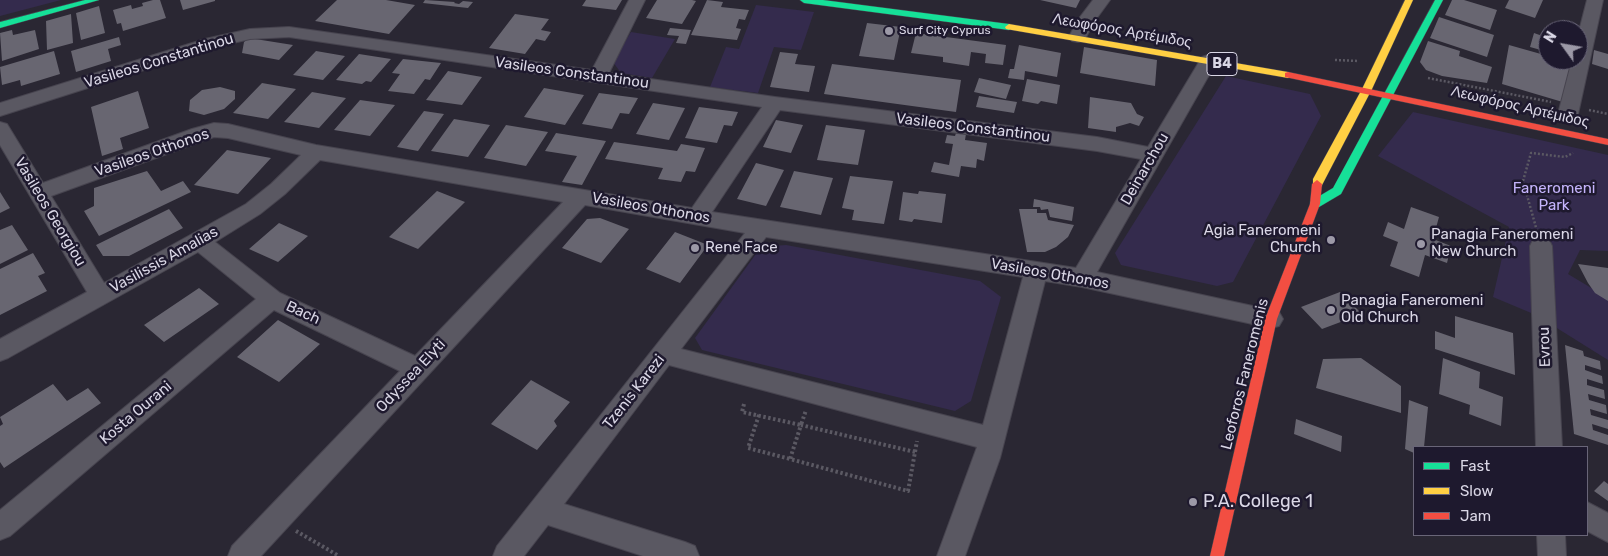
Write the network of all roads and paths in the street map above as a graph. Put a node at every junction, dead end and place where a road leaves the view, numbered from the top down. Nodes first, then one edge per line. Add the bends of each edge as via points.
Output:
1 (95, 0) edge
2 (637, 0) edge
3 (804, 0) edge
4 (1102, 0) edge
5 (1409, 0) edge
6 (1439, 0) edge
7 (1596, 0) edge
8 (0, 25) edge
9 (1084, 25) junction
10 (1335, 60) dead end
11 (1361, 60) dead end
12 (1208, 61) junction
13 (1370, 73) junction
14 (598, 76) junction
15 (1428, 78) dead end
16 (1402, 80) junction
17 (1367, 88) junction
18 (1390, 93) junction
19 (775, 103) junction
20 (0, 110) edge
21 (1569, 112) junction
22 (1608, 114) edge
23 (0, 129) edge
24 (1608, 142) edge
25 (1578, 150) dead end
26 (316, 152) junction
27 (1153, 155) junction
28 (39, 193) junction
29 (580, 196) junction
30 (1315, 204) junction
31 (698, 216) junction
32 (760, 228) junction
33 (198, 241) junction
34 (1541, 246) joint
35 (1036, 271) junction
36 (1082, 278) junction
37 (100, 295) junction
38 (272, 298) junction
39 (1271, 319) junction
40 (0, 351) edge
41 (663, 354) junction
42 (418, 368) junction
43 (744, 404) dead end
44 (808, 404) dead end
45 (759, 416) junction
46 (801, 424) junction
47 (918, 437) dead end
48 (992, 439) junction
49 (1548, 446) edge
50 (915, 452) junction
51 (790, 459) junction
52 (543, 510) junction
53 (1588, 516) edge
54 (276, 520) junction
55 (0, 527) edge
56 (1608, 529) edge
57 (1552, 536) edge
58 (242, 556) edge
59 (339, 556) edge
60 (507, 556) edge
61 (685, 556) edge
62 (951, 556) edge
63 (1218, 556) edge
64 (1552, 556) edge

1 - 8 main road
2 - 14 street
3 - 9 main road, Λεωφόρος Αρτέμιδος / B4 via 921,14
4 - 9 street
5 - 13 main road, Leoforos Faneromenis
6 - 16 main road
7 - 21 street
9 - 12 main road, Λεωφόρος Αρτέμιδος / B4
10 - 11 path
12 - 17 main road, Λεωφόρος Αρτέμιδος / B4
12 - 27 street, Deinarchou
13 - 16 main road
13 - 17 main road, Leoforos Faneromenis
14 - 19 street, Vasileos Constantinou
14 - 20 street, Vasileos Constantinou via 289,32 250,34 211,43
15 - 21 path
16 - 18 main road
17 - 18 main road, Λεωφόρος Αρτέμιδος / B4
17 - 30 main road, Leoforos Faneromenis via 1318,179
18 - 24 main road, Λεωφόρος Αρτέμιδος / B4
18 - 30 main road via 1337,191
19 - 27 street, Vasileos Constantinou via 1097,144
19 - 31 street
21 - 22 path
23 - 28 street, Vasileos Georgiou
25 - 34 path via 1565,157 1532,153 1523,181
26 - 28 street, Vasileos Othonos via 214,130
26 - 29 street, Vasileos Othonos
26 - 33 street, Vasilissis Amalias via 267,199
27 - 36 street, Deinarchou
28 - 37 street, Vasileos Georgiou
29 - 31 street, Vasileos Othonos
29 - 42 street, Odyssea Elyti
30 - 39 main road, Leoforos Faneromenis
31 - 32 street, Vasileos Othonos
32 - 35 street, Vasileos Othonos
32 - 41 street, Tzenis Karezi
33 - 37 street, Vasilissis Amalias
33 - 38 street, Bach
34 - 49 street, Evrou
35 - 36 street, Vasileos Othonos
35 - 48 street
36 - 39 street, Vasileos Othonos
37 - 40 street, Vasilissis Amalias
38 - 42 street, Bach
38 - 55 street, Kosta Ourani
39 - 63 main road, Leoforos Faneromenis
41 - 48 street
41 - 52 street, Tzenis Karezi
42 - 54 street, Odyssea Elyti
43 - 45 path via 742,412
44 - 46 path
45 - 46 path
45 - 51 path via 748,448
46 - 50 path
46 - 51 path
47 - 50 path
48 - 62 street
50 - 51 path via 908,491
52 - 60 street, Tzenis Karezi
52 - 61 street
53 - 56 street
54 - 58 street, Odyssea Elyti
54 - 59 path
57 - 64 street

